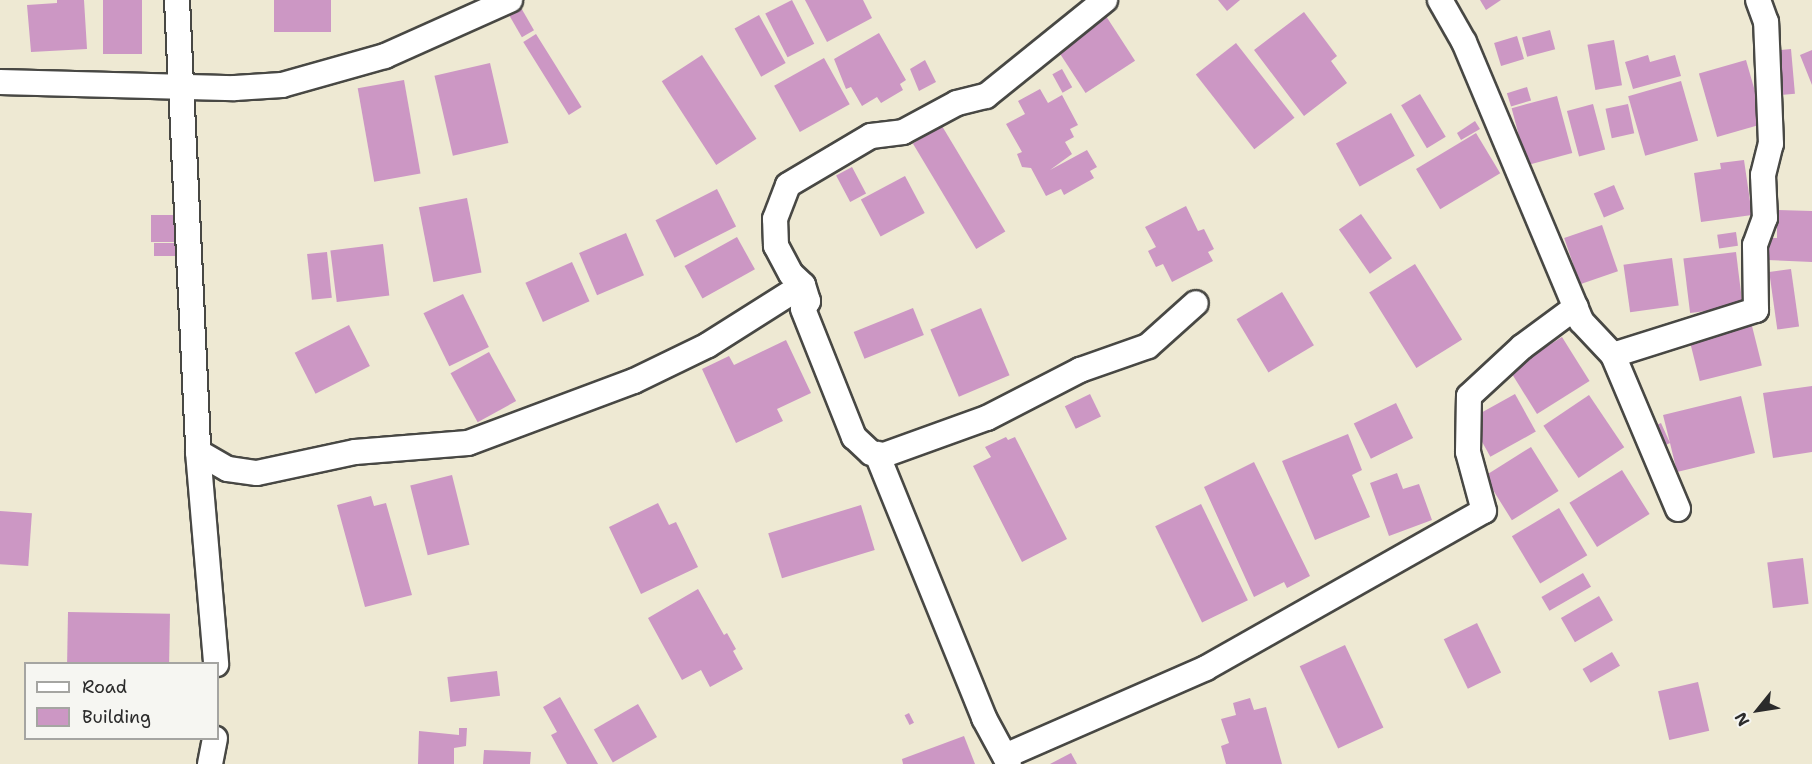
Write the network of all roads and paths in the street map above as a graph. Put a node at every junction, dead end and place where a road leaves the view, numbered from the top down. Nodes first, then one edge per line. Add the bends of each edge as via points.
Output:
1 (177, 0) edge
2 (510, 0) edge
3 (1105, 0) edge
4 (1440, 0) edge
5 (1758, 0) edge
6 (0, 82) edge
7 (180, 86) junction
8 (803, 285) junction
9 (1196, 303) dead end
10 (1576, 307) junction
11 (1613, 355) junction
12 (198, 452) junction
13 (877, 454) junction
14 (1678, 509) dead end
15 (216, 662) edge
16 (215, 740) edge
17 (1007, 760) edge
18 (210, 764) edge

1 - 7 street
2 - 7 street via 385,56 319,78 282,86
3 - 8 street via 986,96 957,103 903,132 871,136 788,184 775,219 776,246 791,274
4 - 10 street via 1464,42
5 - 11 street via 1766,22 1771,144 1763,175 1765,218 1755,245 1756,310
6 - 7 street
7 - 12 street
8 - 12 street via 708,345 634,381 468,443 355,452 257,473 228,469
8 - 13 street via 808,301 803,309 854,437 860,446
9 - 13 street via 1136,352 1080,370 972,424 943,431 894,454
10 - 11 street via 1581,321
10 - 17 street via 1522,347 1469,396 1468,452 1484,511 1206,668
11 - 14 street
12 - 15 street
13 - 17 street via 984,718
16 - 18 street

